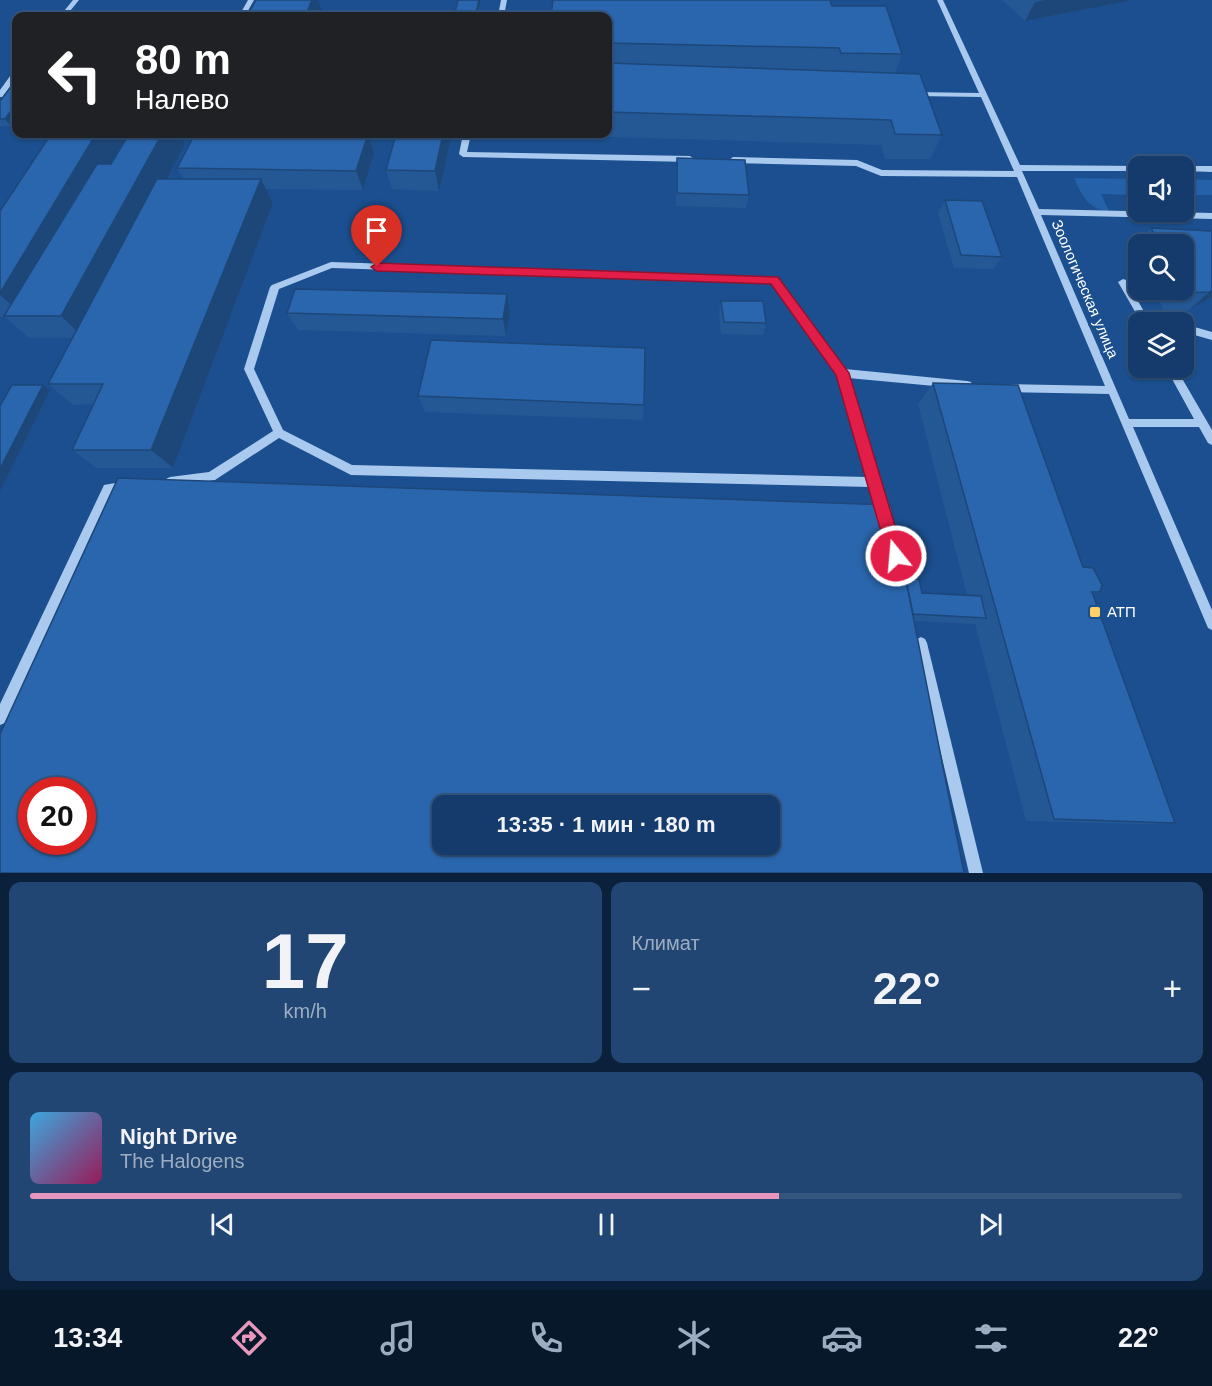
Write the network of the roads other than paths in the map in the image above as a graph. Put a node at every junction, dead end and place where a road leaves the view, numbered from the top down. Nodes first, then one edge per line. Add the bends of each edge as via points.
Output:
1 (76, 0) edge
2 (940, 0) edge
3 (66, 12) edge
4 (12, 79) edge
5 (905, 93) edge
6 (0, 95) edge
7 (983, 95) junction
8 (466, 138) edge
9 (702, 159) edge
10 (726, 160) edge
11 (1128, 168) edge
12 (1194, 169) edge
13 (1212, 169) edge
14 (1017, 171) junction
15 (1035, 212) junction
16 (1212, 216) edge
17 (1123, 282) dead end
18 (1140, 312) edge
19 (1194, 331) edge
20 (1212, 336) edge
21 (842, 373) junction
22 (1177, 378) edge
23 (973, 386) edge
24 (997, 388) edge
25 (1112, 390) junction
26 (1126, 423) junction
27 (1203, 423) junction
28 (279, 433) junction
29 (1212, 440) edge
30 (874, 482) junction
31 (890, 535) edge
32 (1212, 624) edge
33 (921, 643) edge
34 (0, 718) edge
35 (976, 873) edge

1 - 3 street
2 - 7 street, Зоологическая улица
4 - 6 street
5 - 7 street
7 - 14 street, Зоологическая улица
8 - 9 street via 463,154
10 - 14 street via 857,163 881,173
11 - 14 street
12 - 13 street
14 - 15 street, Зоологическая улица
15 - 16 street
15 - 25 street, Зоологическая улица
17 - 18 street
19 - 20 street
21 - 23 street
21 - 28 street via 774,280 331,265 275,287 249,369
21 - 30 street
22 - 27 street
24 - 25 street
25 - 26 street, Зоологическая улица
26 - 27 street
26 - 32 street, Зоологическая улица
27 - 29 street
28 - 30 street via 351,470
28 - 34 street via 211,477 108,488
30 - 31 street
33 - 35 street

